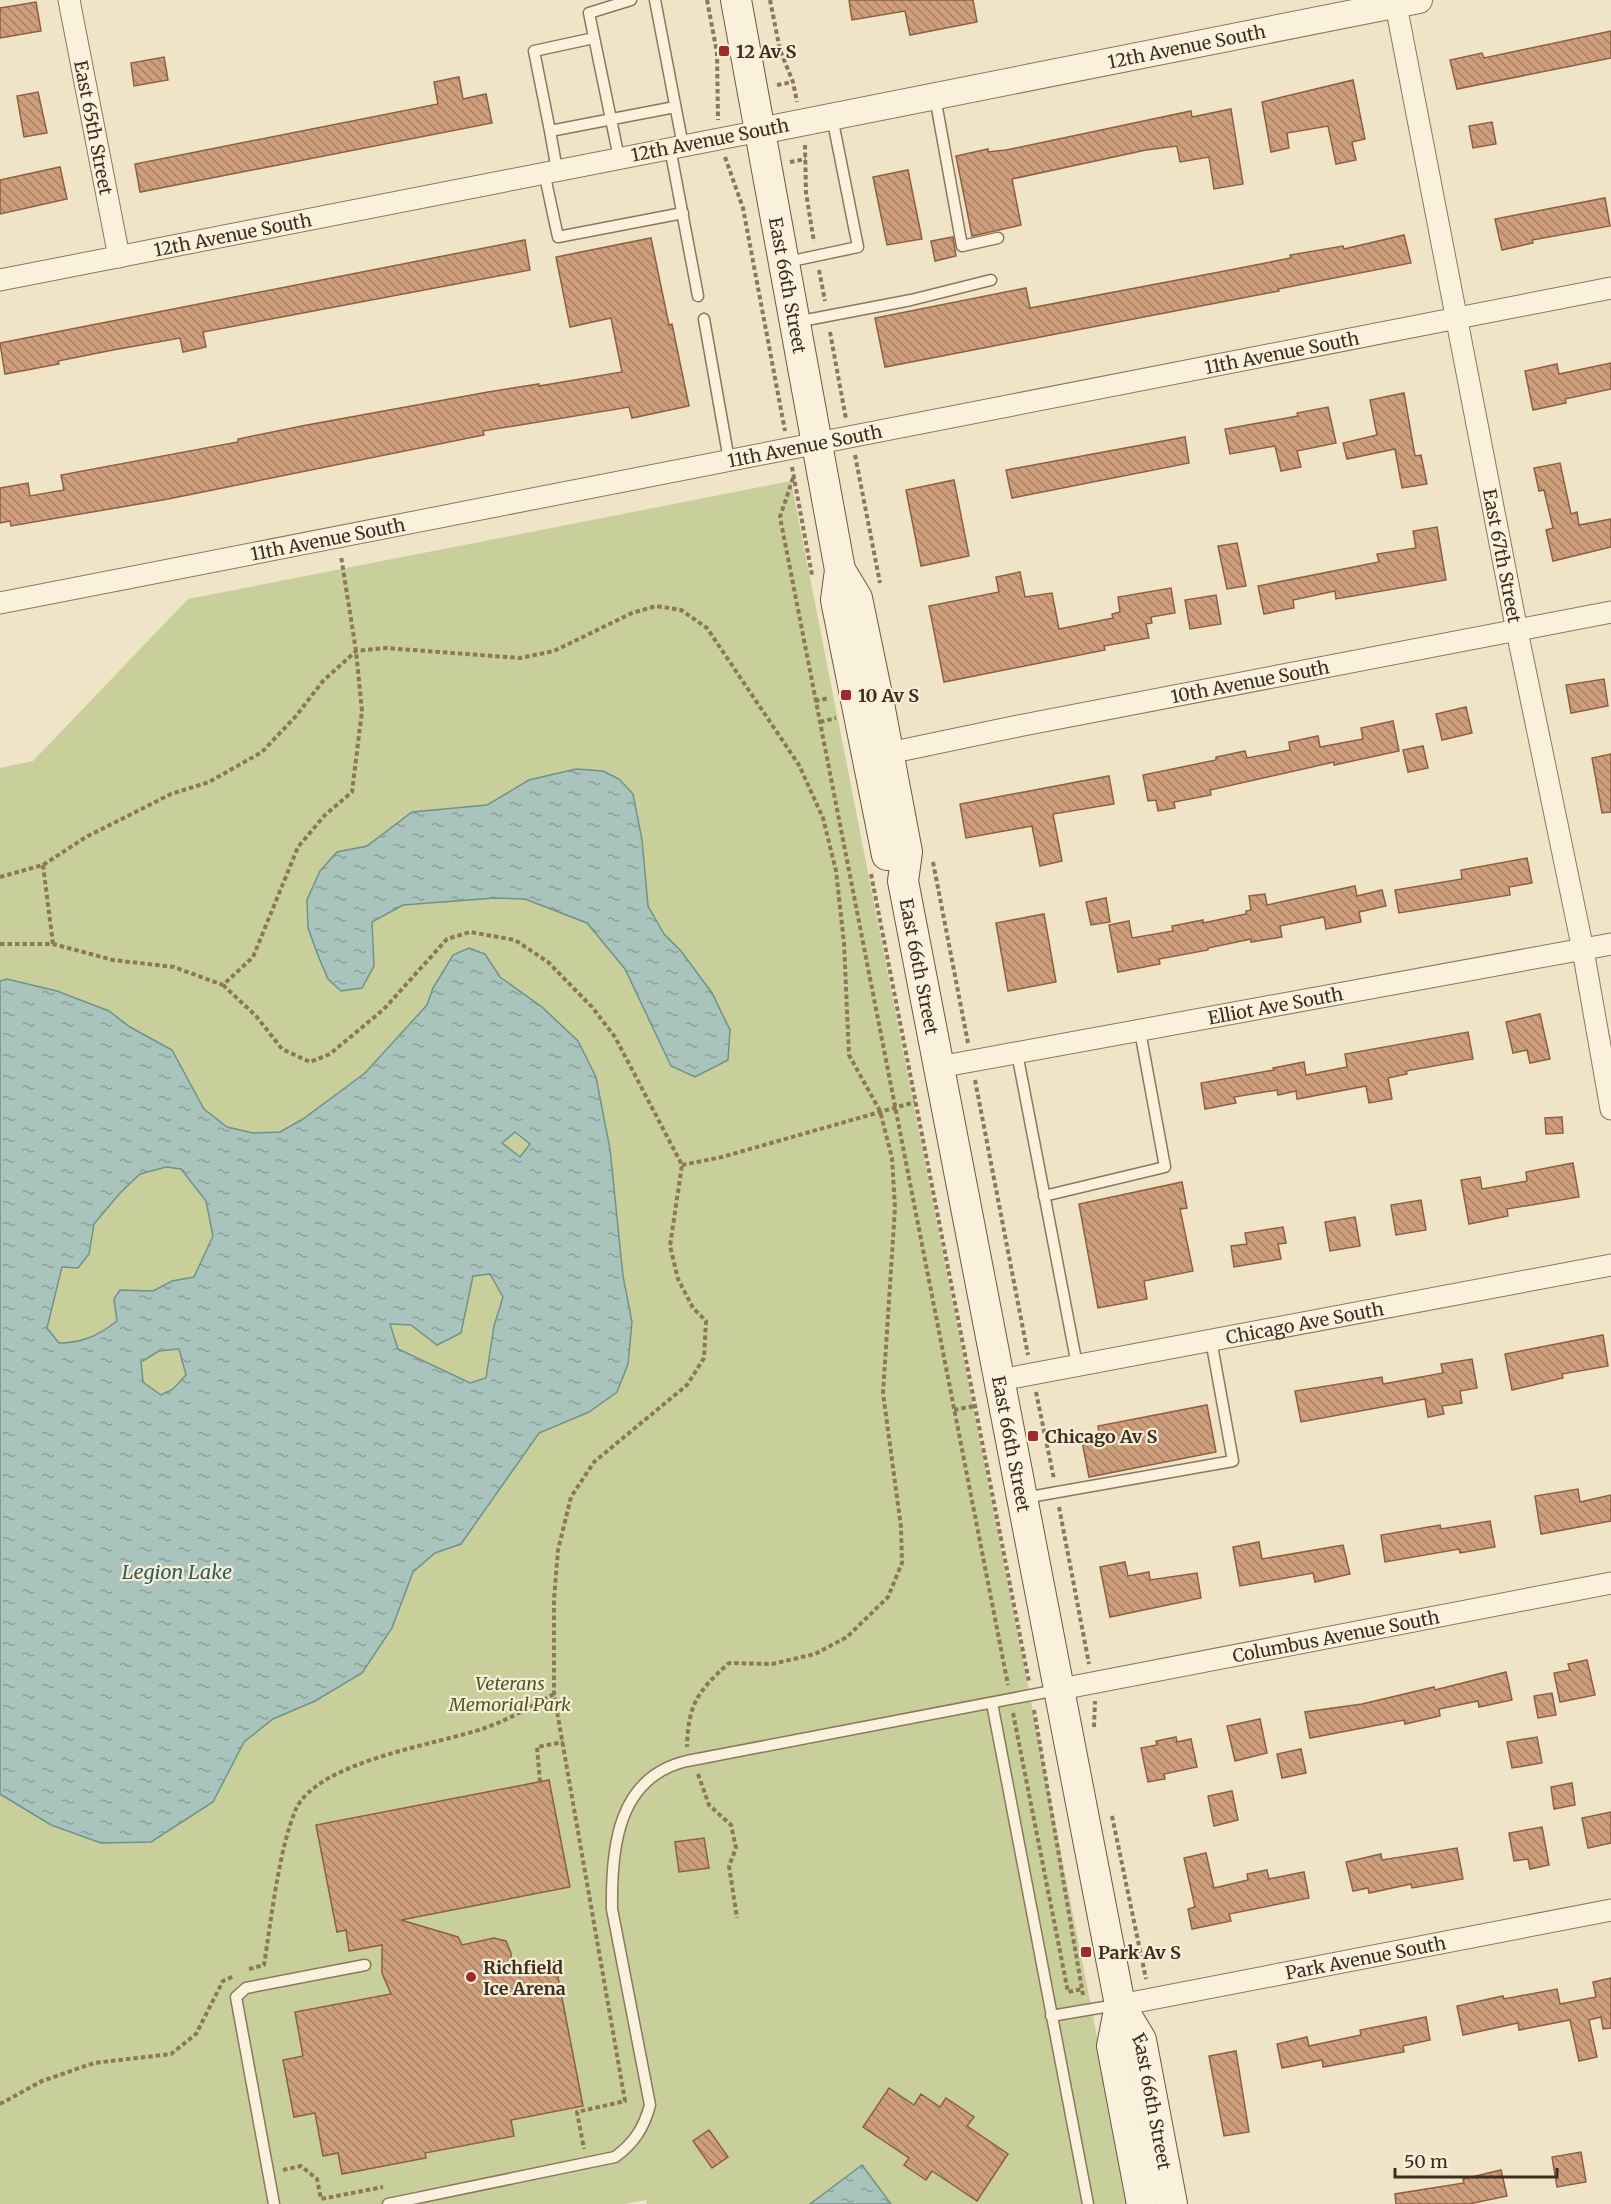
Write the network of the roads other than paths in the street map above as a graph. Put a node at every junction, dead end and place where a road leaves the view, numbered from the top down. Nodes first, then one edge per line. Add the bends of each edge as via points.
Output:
1 (69, 0) edge
2 (632, 0) edge
3 (655, 0) edge
4 (736, 0) edge
5 (1403, 2) edge
6 (594, 38) junction
7 (935, 97) junction
8 (675, 107) junction
9 (832, 117) junction
10 (610, 118) junction
11 (550, 131) junction
12 (760, 131) junction
13 (676, 147) junction
14 (619, 158) junction
15 (550, 171) junction
16 (683, 213) junction
17 (998, 238) dead end
18 (119, 257) junction
19 (784, 262) junction
20 (0, 280) edge
21 (991, 280) dead end
22 (1611, 288) edge
23 (698, 296) dead end
24 (704, 319) dead end
25 (1457, 319) junction
26 (796, 322) junction
27 (816, 443) junction
28 (729, 460) junction
29 (827, 576) junction
30 (0, 603) edge
31 (1611, 612) edge
32 (1517, 631) junction
33 (889, 753) junction
34 (903, 881) junction
35 (1611, 945) edge
36 (1582, 950) junction
37 (1140, 1031) junction
38 (1017, 1053) junction
39 (939, 1067) junction
40 (1611, 1109) edge
41 (1044, 1196) junction
42 (1611, 1265) edge
43 (1211, 1340) junction
44 (1077, 1365) junction
45 (1000, 1380) junction
46 (1023, 1498) junction
47 (1611, 1583) edge
48 (1061, 1689) junction
49 (992, 1703) junction
50 (1611, 1910) edge
51 (365, 1965) dead end
52 (1120, 2005) junction
53 (1051, 2016) junction
54 (274, 2204) edge
55 (388, 2204) edge
56 (1088, 2204) edge
57 (1142, 2204) edge
58 (1172, 2204) edge

1 - 18 street, East 65th Street
2 - 6 lane via 589,13
3 - 8 lane
4 - 12 main road, East 66th Street
5 - 7 street, 12th Avenue South
5 - 25 street, East 67th Street
6 - 10 lane
6 - 11 lane via 534,51
7 - 9 street, 12th Avenue South
7 - 17 lane via 962,246
8 - 10 lane
8 - 13 lane
9 - 12 street, 12th Avenue South
9 - 19 lane via 858,247
10 - 11 lane
10 - 14 lane
11 - 15 lane
12 - 13 street, 12th Avenue South
12 - 19 main road, East 66th Street
13 - 14 street, 12th Avenue South
13 - 16 lane
14 - 15 street, 12th Avenue South
15 - 16 lane via 558,237
15 - 18 street, 12th Avenue South
16 - 23 lane
18 - 20 street, 12th Avenue South
19 - 26 main road, East 66th Street
21 - 26 lane
22 - 25 street, 11th Avenue South
24 - 28 lane
25 - 27 street, 11th Avenue South
25 - 32 street, East 67th Street
26 - 27 main road, East 66th Street
27 - 28 street, 11th Avenue South
27 - 29 main road, East 66th Street
28 - 30 street, 11th Avenue South
29 - 33 main road, East 66th Street via 857,598
29 - 34 main road, East 66th Street via 836,600 888,856
31 - 32 street, 10th Avenue South
32 - 33 street, 10th Avenue South
32 - 36 street, East 67th Street
33 - 34 main road, East 66th Street via 907,852
34 - 39 main road, East 66th Street
35 - 36 street, Elliot Ave South
36 - 37 street, Elliot Ave South
36 - 40 street, East 67th Street
37 - 38 street, Elliot Ave South
37 - 41 lane via 1165,1167
38 - 39 street, Elliot Ave South
38 - 41 lane
39 - 45 main road, East 66th Street
41 - 44 lane
42 - 43 street, Chicago Ave South
43 - 44 street, Chicago Ave South
43 - 46 lane via 1233,1461
44 - 45 street, Chicago Ave South
45 - 46 main road, East 66th Street
46 - 48 main road, East 66th Street
47 - 48 street, Columbus Avenue South
48 - 49 lane
48 - 52 main road, East 66th Street
49 - 53 lane
49 - 55 lane via 669,1765 645,1781 617,1831 612,1909 650,2106 645,2124 631,2145 615,2157
50 - 52 street, Park Avenue South
51 - 54 lane via 246,1988 236,1997
52 - 53 lane
52 - 57 main road, East 66th Street via 1112,2046
52 - 58 main road, East 66th Street via 1141,2040
53 - 56 lane

